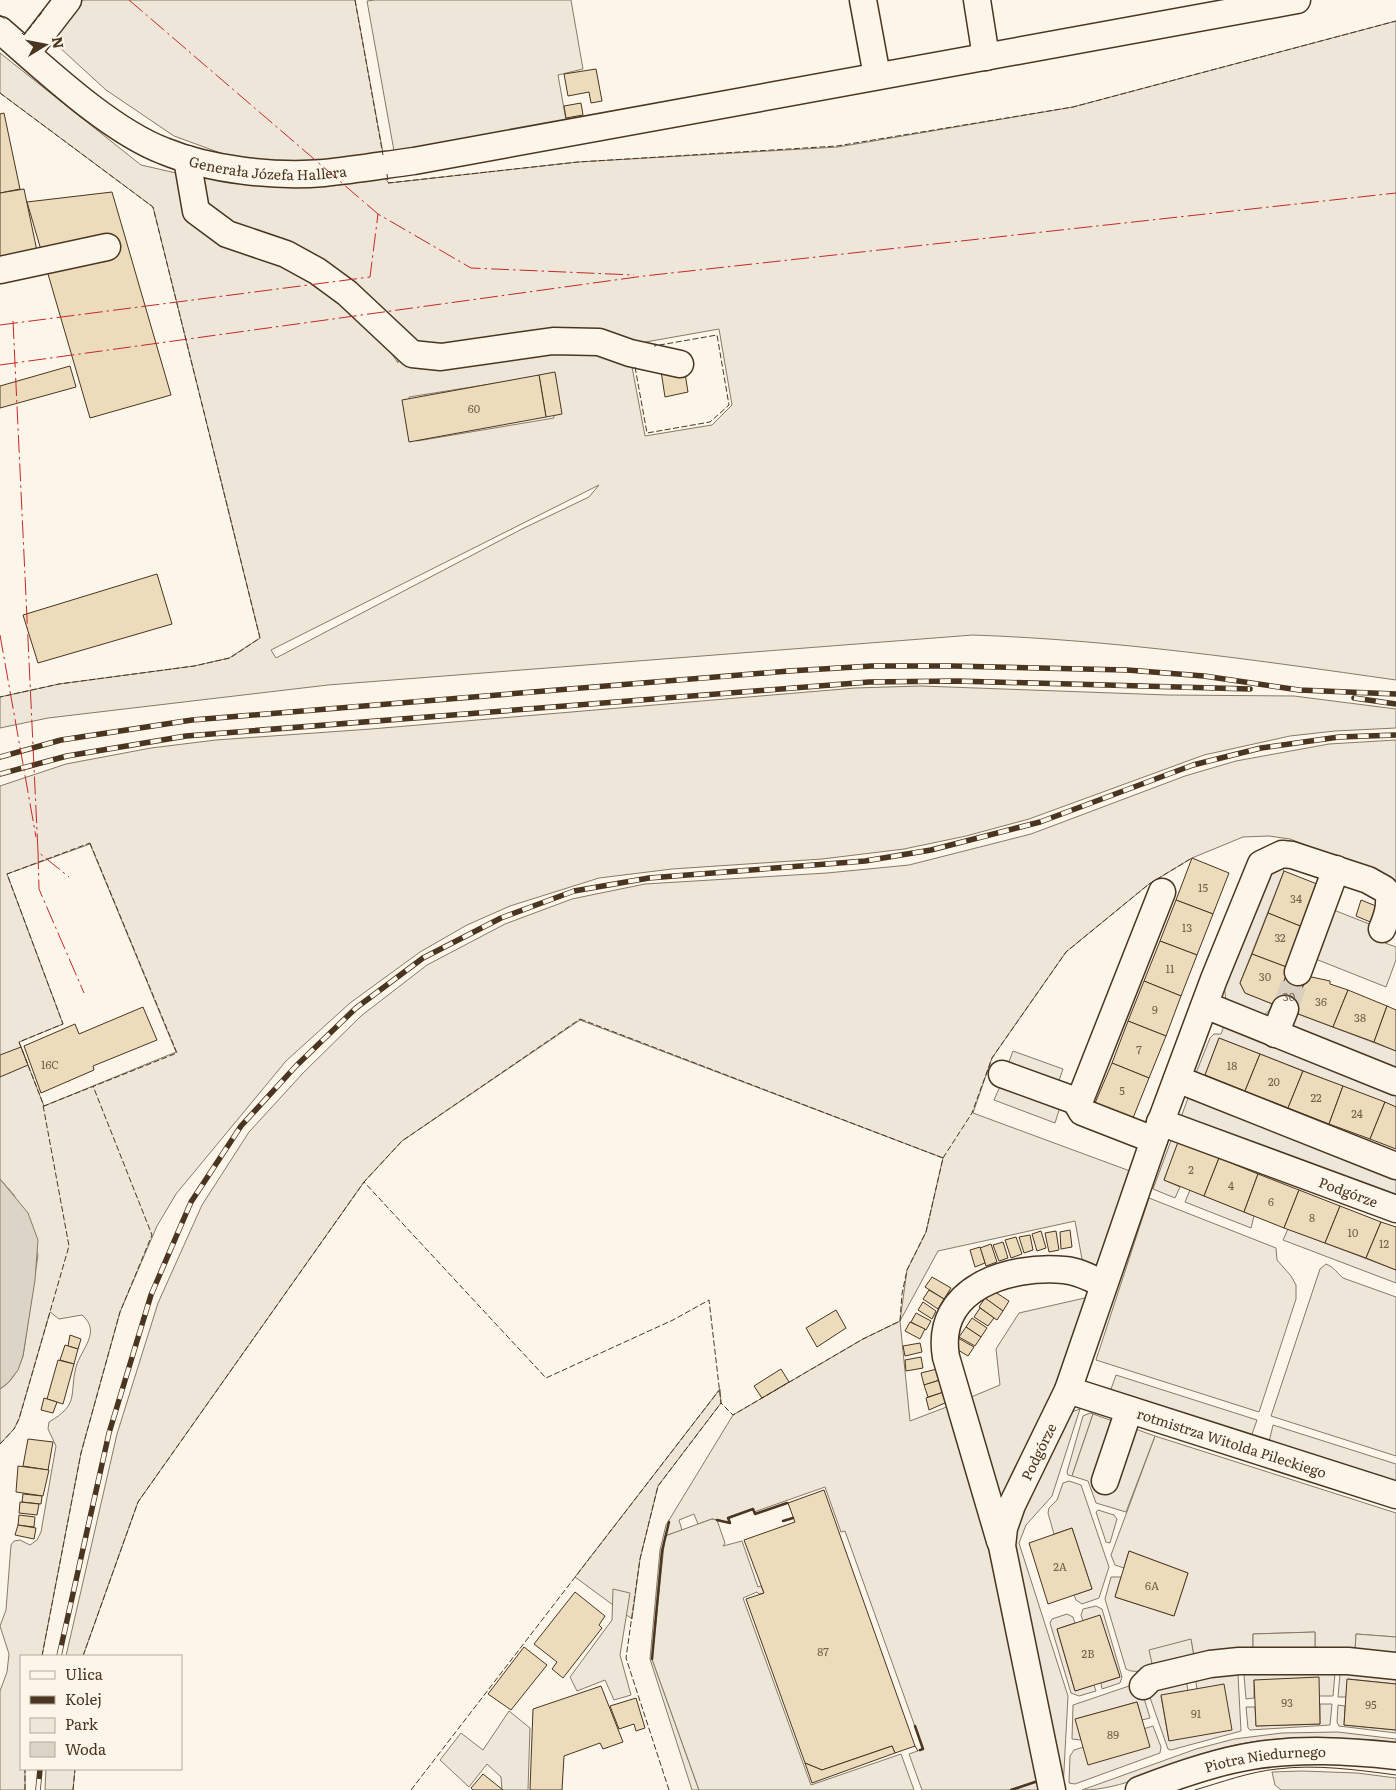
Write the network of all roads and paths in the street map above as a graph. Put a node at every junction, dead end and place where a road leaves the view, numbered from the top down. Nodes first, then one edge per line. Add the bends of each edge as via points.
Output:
1 (68, 0) edge
2 (863, 0) edge
3 (977, 0) edge
4 (1297, 0) edge
5 (0, 30) edge
6 (26, 52) junction
7 (986, 57) junction
8 (877, 76) junction
9 (188, 159) junction
10 (108, 247) dead end
11 (0, 270) edge
12 (680, 364) dead end
13 (1336, 868) junction
14 (1162, 892) dead end
15 (1382, 929) dead end
16 (1298, 972) tunnel mouth
17 (1205, 1005) junction
18 (1285, 1009) tunnel mouth
19 (1275, 1034) junction
20 (1002, 1074) dead end
21 (1177, 1080) junction
22 (1396, 1082) edge
23 (1079, 1102) junction
24 (1157, 1131) junction
25 (1396, 1166) edge
26 (1396, 1209) edge
27 (1103, 1284) junction
28 (1068, 1390) junction
29 (1129, 1410) junction
30 (1105, 1481) dead end
31 (1396, 1495) edge
32 (1002, 1546) junction
33 (1396, 1666) edge
34 (1143, 1686) dead end
35 (1396, 1756) edge
36 (1052, 1790) edge
37 (1139, 1790) edge

1 - 6 street
2 - 8 street
3 - 7 street
4 - 7 street, Generała Józefa Hallera
5 - 6 street, Generała Józefa Hallera
6 - 9 street, Generała Józefa Hallera via 117,125 163,151
7 - 8 street, Generała Józefa Hallera
8 - 9 street, Generała Józefa Hallera via 414,161 322,173 260,172
9 - 12 street via 196,211 227,234 286,254 317,271 347,293 412,354 441,357 553,341 599,342
10 - 11 street
13 - 15 street, Podgórze via 1377,884 1389,895 1389,911
13 - 16 street
13 - 17 street, Podgórze via 1282,854 1262,864
14 - 23 street
17 - 19 street
17 - 21 street, Podgórze
18 - 19 street
19 - 22 street
20 - 23 street
21 - 24 street, Podgórze
21 - 25 street
23 - 24 street via 1082,1112
24 - 26 street, Podgórze
24 - 27 street, Podgórze
27 - 28 street, Podgórze
27 - 32 street via 1065,1270 1005,1274 967,1294 954,1310 947,1328 946,1357
28 - 29 street, rotmistrza Witolda Pileckiego
28 - 32 street, Podgórze via 1012,1505
29 - 30 street
29 - 31 street, rotmistrza Witolda Pileckiego
32 - 36 street, Podgórze
33 - 34 street via 1348,1660 1239,1661 1210,1664 1151,1678
35 - 37 street, Piotra Niedurnego via 1320,1750 1251,1756 1175,1776

